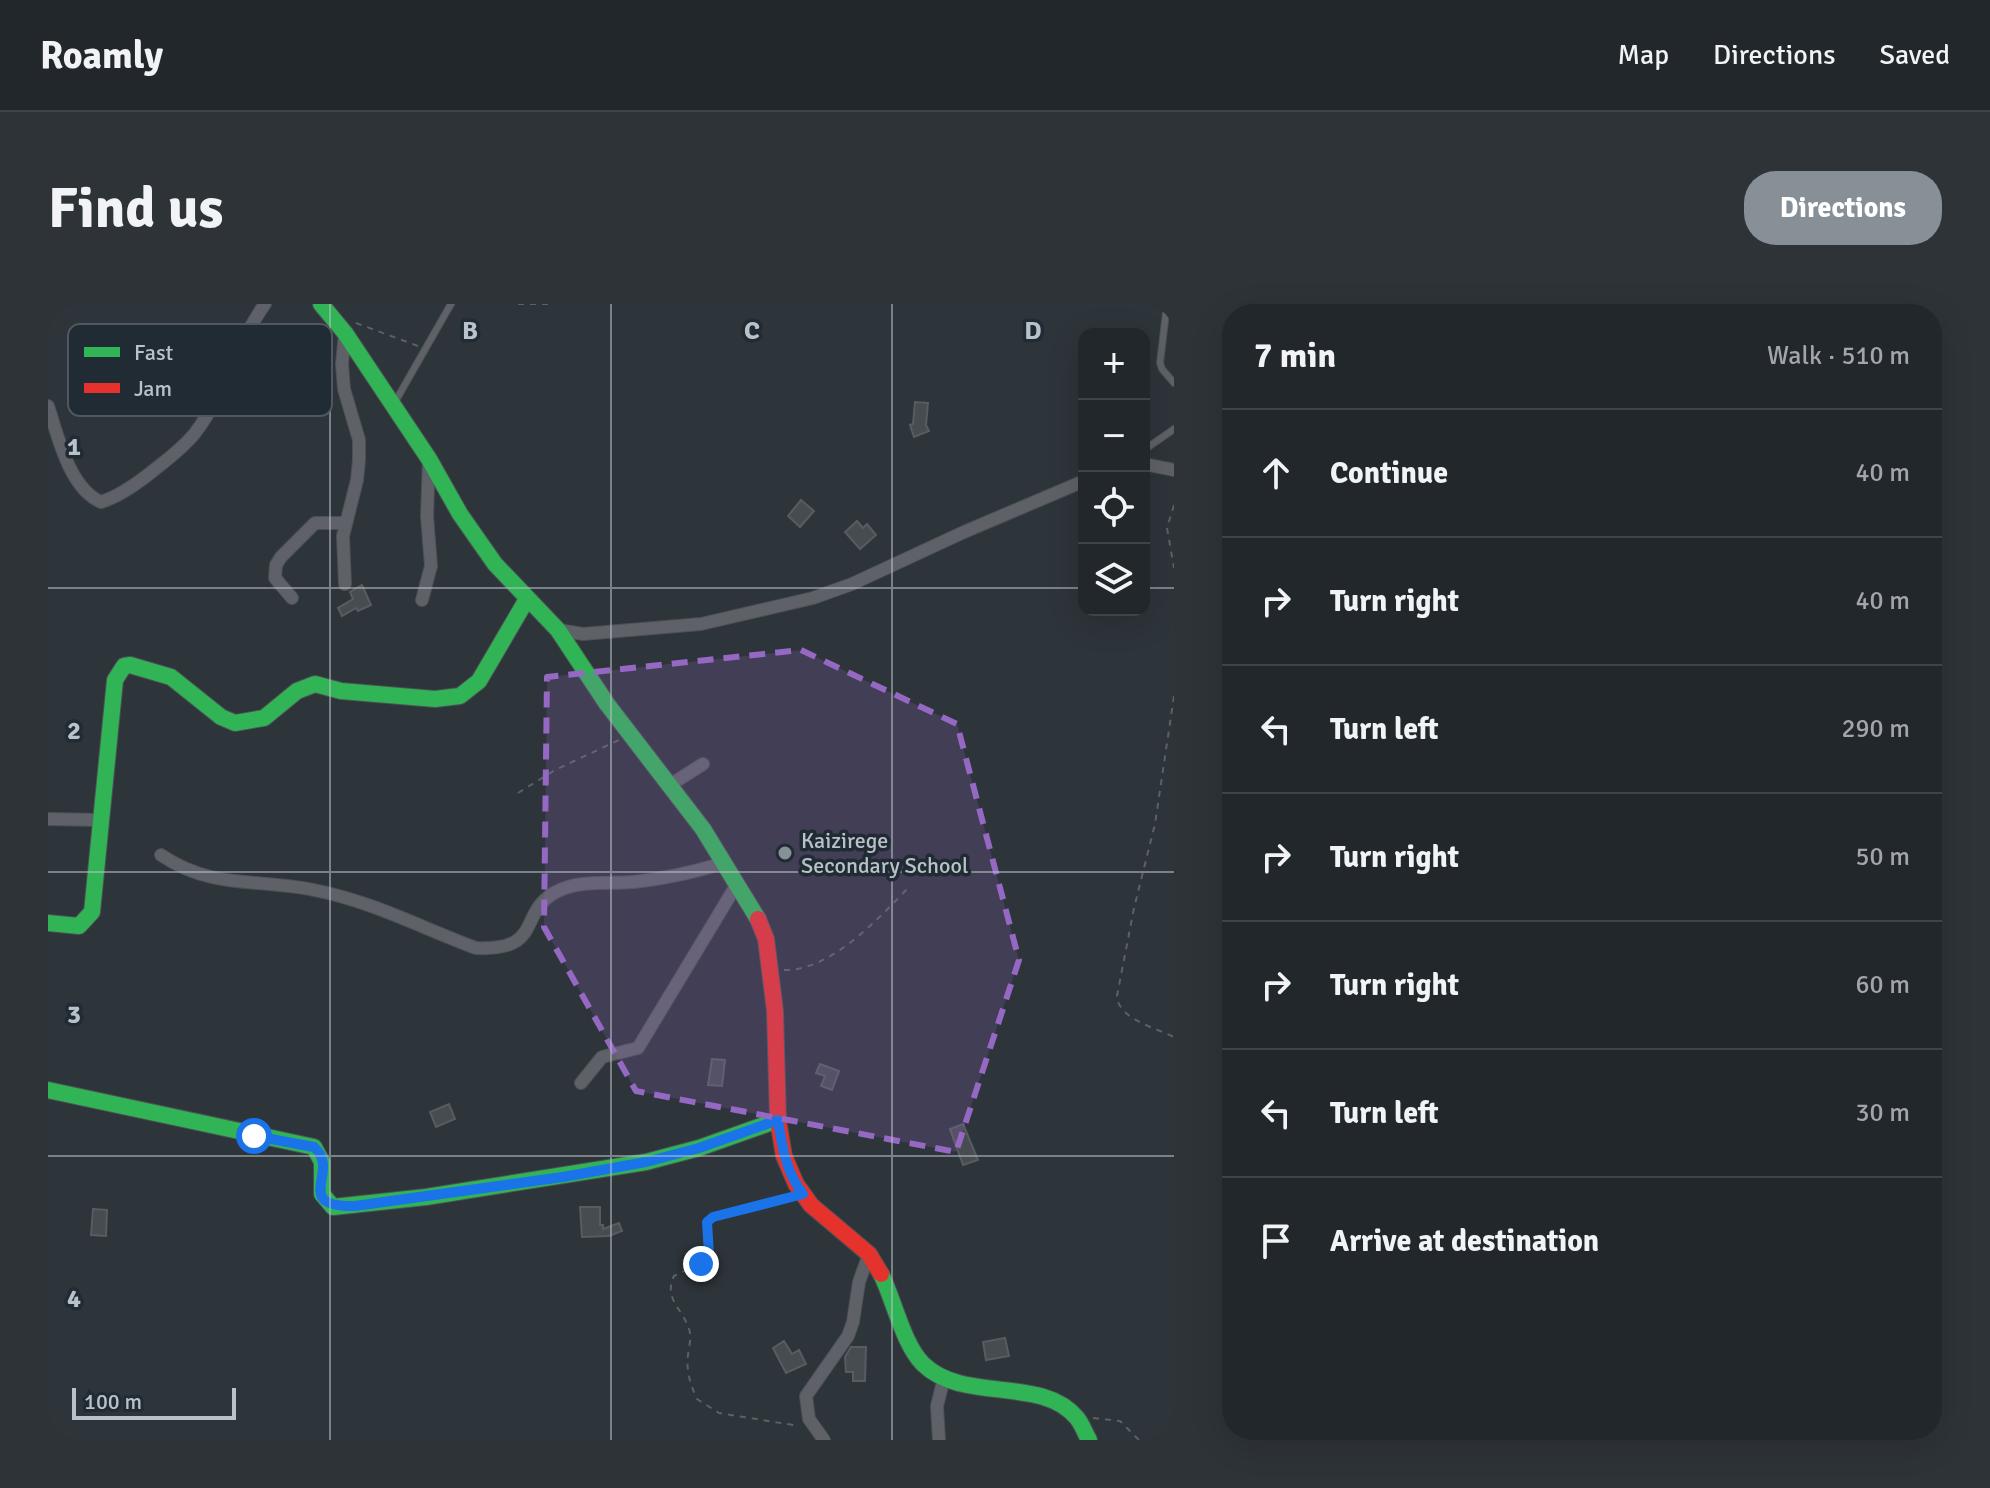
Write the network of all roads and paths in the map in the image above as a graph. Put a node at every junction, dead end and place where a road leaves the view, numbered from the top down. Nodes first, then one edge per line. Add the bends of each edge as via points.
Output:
1 (265, 304) edge
2 (321, 304) edge
3 (451, 304) edge
4 (518, 304) edge
5 (549, 304) edge
6 (1167, 304) edge
7 (253, 324) edge
8 (349, 327) junction
9 (427, 349) junction
10 (1174, 383) edge
11 (394, 405) junction
12 (48, 406) edge
13 (206, 416) edge
14 (1174, 429) edge
15 (1150, 446) edge
16 (429, 459) junction
17 (1150, 465) edge
18 (1174, 470) edge
19 (1078, 484) edge
20 (1174, 505) edge
21 (345, 523) junction
22 (1174, 568) edge
23 (345, 584) dead end
24 (292, 598) dead end
25 (527, 599) junction
26 (422, 600) dead end
27 (558, 630) junction
28 (1174, 696) edge
29 (630, 733) junction
30 (703, 764) dead end
31 (670, 785) junction
32 (518, 793) dead end
33 (48, 819) edge
34 (101, 820) junction
35 (161, 855) dead end
36 (724, 863) junction
37 (737, 884) junction
38 (909, 887) dead end
39 (48, 923) edge
40 (770, 969) junction
41 (1174, 1037) edge
42 (581, 1083) dead end
43 (48, 1090) edge
44 (778, 1120) junction
45 (803, 1194) junction
46 (869, 1254) junction
47 (944, 1378) junction
48 (1078, 1417) junction
49 (816, 1428) junction
50 (824, 1440) edge
51 (939, 1440) edge
52 (1089, 1440) edge
53 (1139, 1440) edge

1 - 7 street
2 - 8 street
3 - 9 lane
4 - 5 path
6 - 10 lane via 1160,363
8 - 9 path
8 - 11 street
8 - 21 street via 342,364 359,460
9 - 11 lane
11 - 16 street
12 - 13 street via 72,469 85,491 101,502 142,480 178,451
14 - 15 lane
16 - 25 street via 495,564
16 - 26 street via 431,566
17 - 18 street
19 - 27 street via 813,598 701,624 595,633
20 - 22 path via 1167,528
21 - 23 street
21 - 24 street via 315,523 276,565 275,578
25 - 27 street
25 - 34 street via 479,681 460,696 423,698 315,684 297,691 264,718 235,723 171,677 124,666 115,680
27 - 29 street
28 - 41 path via 1155,824 1117,1003 1124,1012
29 - 31 street
29 - 32 path
30 - 31 street
31 - 36 street
33 - 34 street
34 - 39 street via 92,912 79,926
35 - 36 street via 181,869 220,880 313,889 356,900 476,948 494,949 517,942 543,901 563,888 649,880
36 - 37 street
37 - 40 street via 760,922
37 - 42 street via 643,1040 635,1050 602,1057
38 - 40 path via 828,957 809,967
40 - 44 street
43 - 44 street via 314,1147 322,1162 321,1196 333,1207 646,1162
44 - 45 street via 784,1156
45 - 46 street
45 - 49 path via 713,1217 707,1222 707,1260 674,1276 670,1292 689,1327 687,1366 697,1399 719,1413
46 - 47 street via 914,1353
46 - 49 street via 848,1336 806,1396
47 - 48 street via 1047,1399
47 - 51 street via 937,1406
48 - 52 street
48 - 53 path via 1120,1421
49 - 50 street

